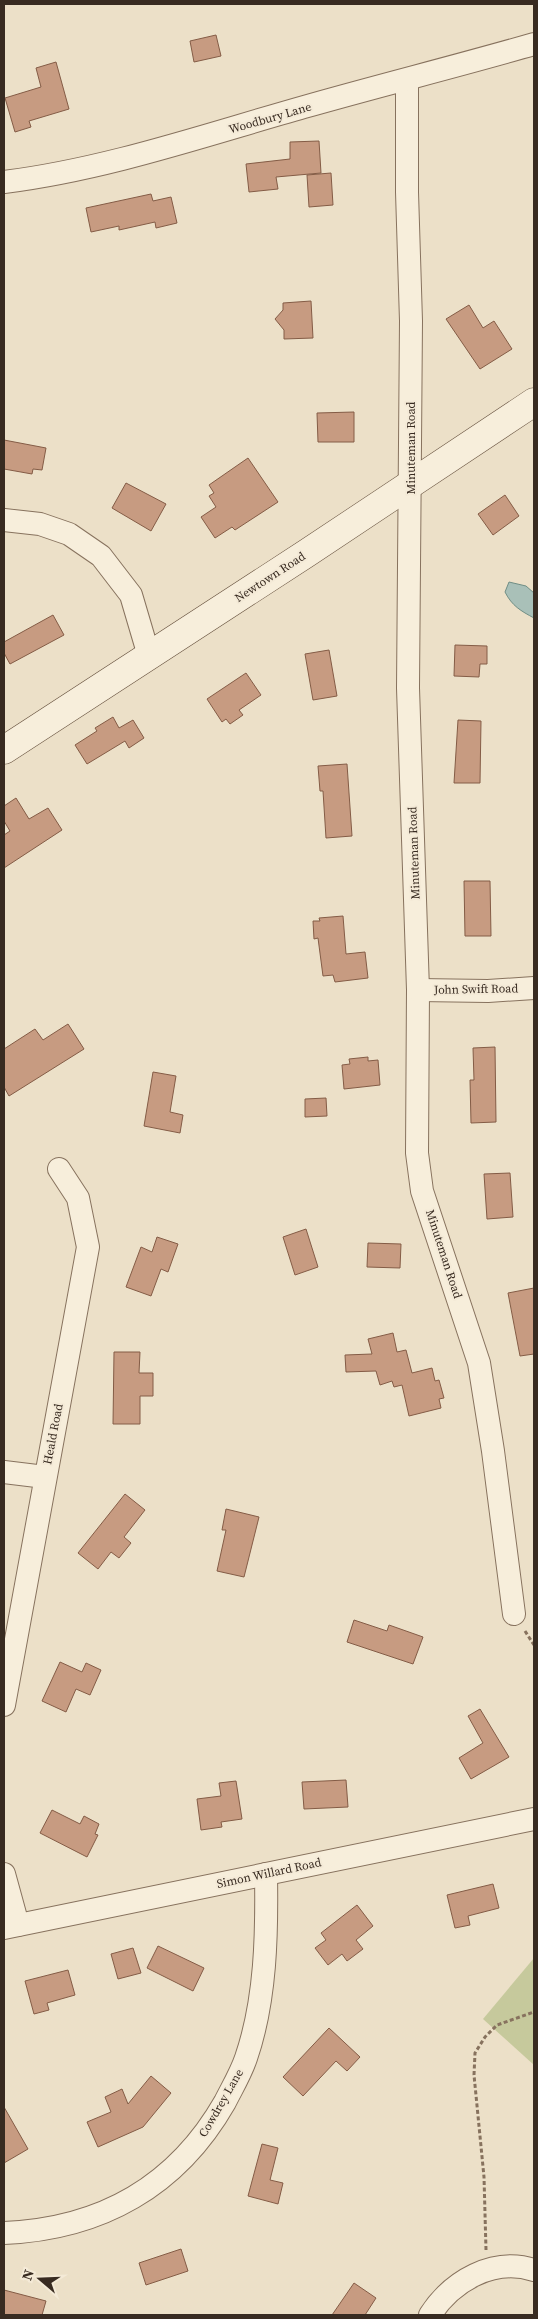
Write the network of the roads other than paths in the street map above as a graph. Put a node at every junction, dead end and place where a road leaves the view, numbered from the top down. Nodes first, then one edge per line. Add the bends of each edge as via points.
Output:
1 (534, 44) edge
2 (407, 80) junction
3 (4, 182) edge
4 (534, 402) edge
5 (411, 484) junction
6 (4, 520) edge
7 (150, 656) junction
8 (4, 750) edge
9 (534, 988) edge
10 (418, 990) junction
11 (59, 1169) dead end
12 (4, 1472) edge
13 (45, 1477) junction
14 (514, 1614) dead end
15 (4, 1705) edge
16 (534, 1819) edge
17 (4, 1874) edge
18 (266, 1874) junction
19 (11, 1926) edge
20 (4, 2233) edge
21 (534, 2270) edge
22 (430, 2315) edge

1 - 2 street, Woodbury Lane
2 - 3 street, Woodbury Lane via 171,147
2 - 5 street, Minuteman Road
4 - 5 street, Newtown Road
5 - 7 street, Newtown Road
5 - 10 street, Minuteman Road via 408,688
6 - 7 street via 40,524 69,534 100,556 131,595
7 - 8 street, Newtown Road
9 - 10 street, John Swift Road
10 - 14 street, Minuteman Road via 417,1153 422,1191 479,1363 494,1451
11 - 13 street, Heald Road via 78,1198 88,1248
12 - 13 street
13 - 15 street, Heald Road
16 - 18 street, Simon Willard Road
17 - 19 street
18 - 19 street, Simon Willard Road
18 - 20 street, Cowdrey Lane via 264,1966 255,2025 246,2059 210,2128 185,2158 128,2201 61,2225
21 - 22 street via 496,2267 472,2274 454,2287

